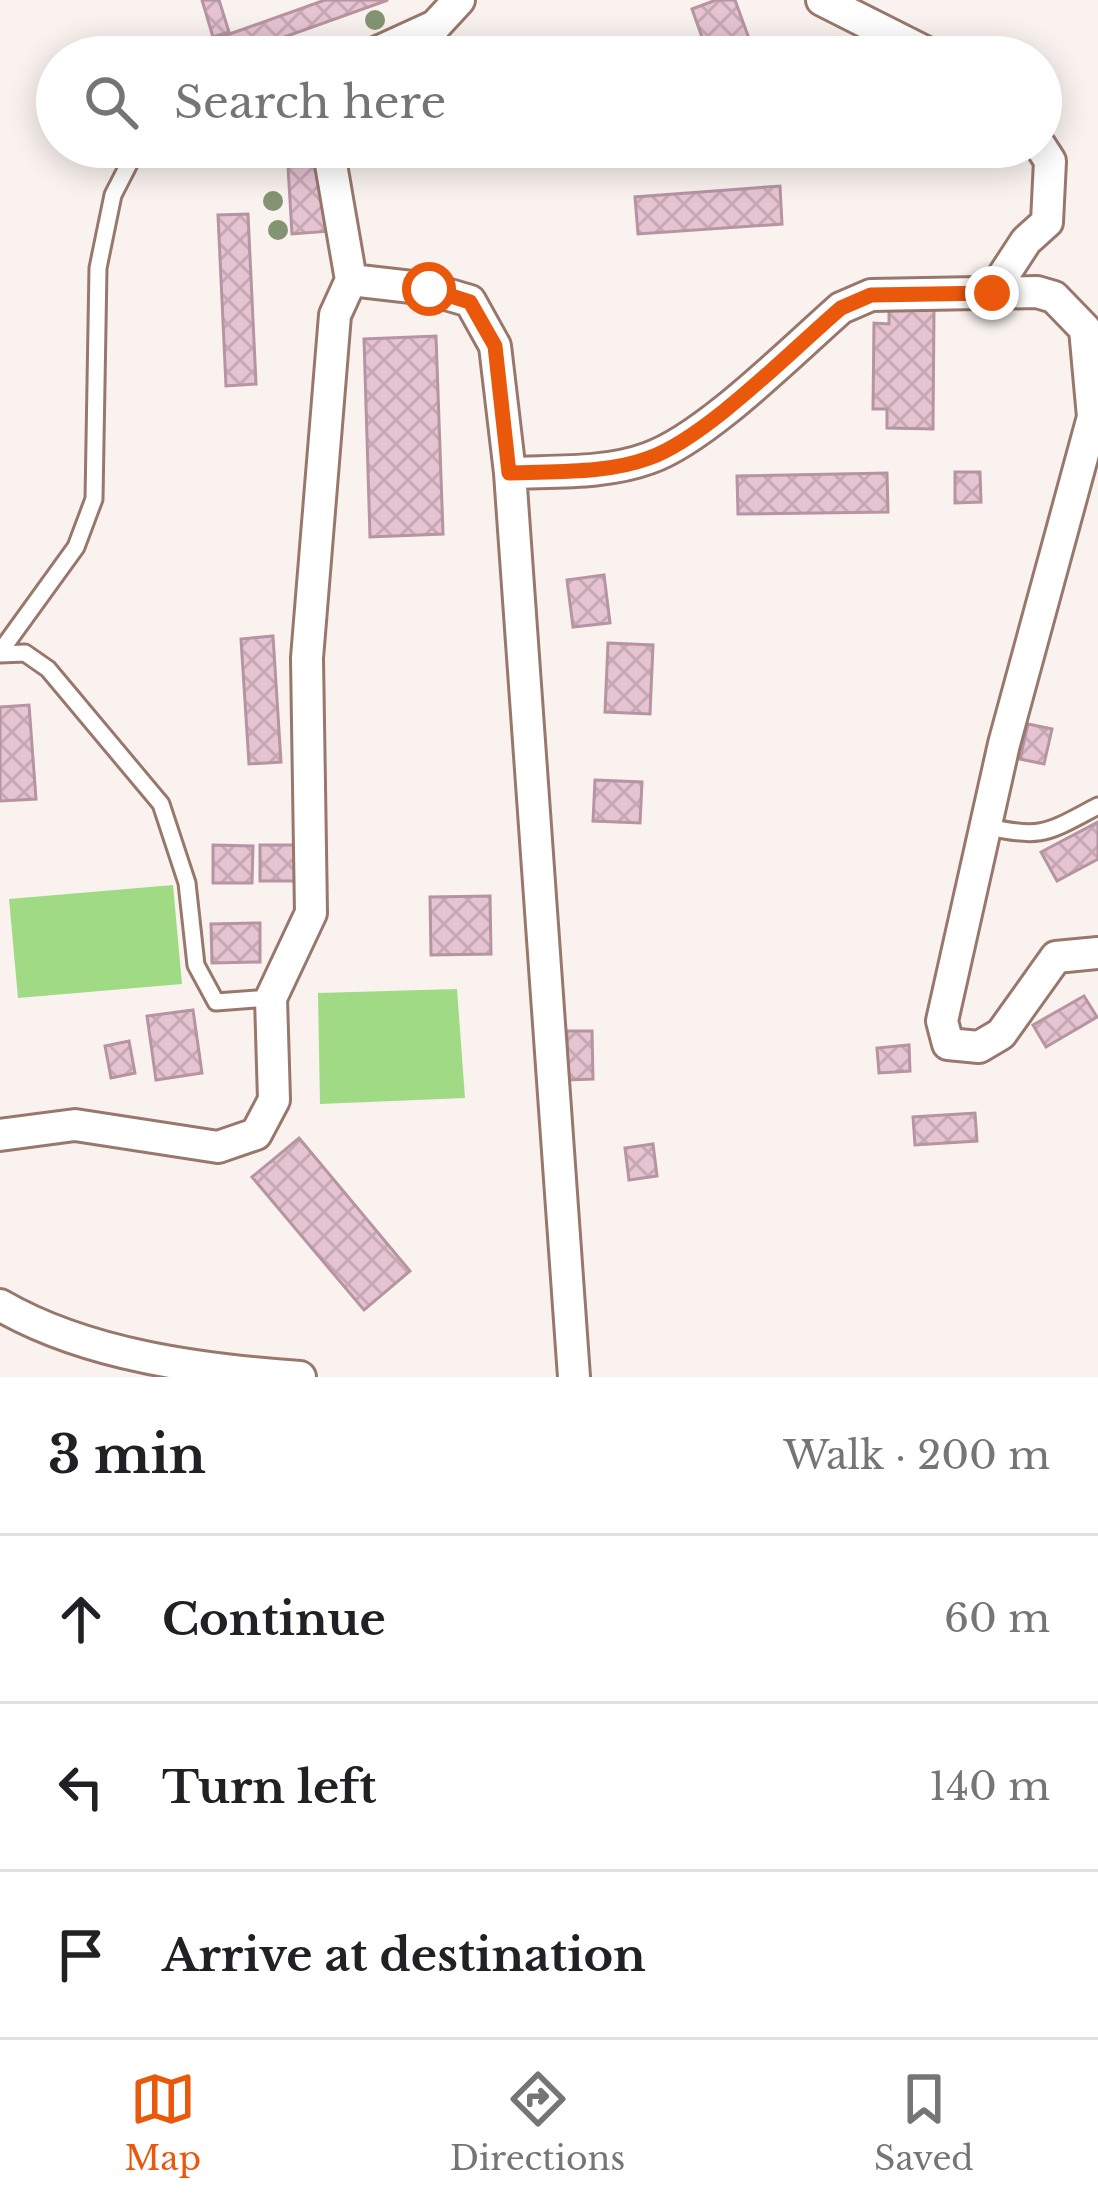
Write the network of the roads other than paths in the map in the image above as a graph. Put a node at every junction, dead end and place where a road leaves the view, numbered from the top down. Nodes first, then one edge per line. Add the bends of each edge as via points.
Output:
1 (459, 0) edge
2 (822, 0) edge
3 (413, 36) edge
4 (893, 36) edge
5 (127, 168) edge
6 (332, 168) edge
7 (1050, 168) edge
8 (351, 280) junction
9 (992, 293) junction
10 (509, 473) junction
11 (0, 653) edge
12 (1098, 806) edge
13 (986, 826) junction
14 (1098, 952) edge
15 (272, 998) junction
16 (0, 1135) edge
17 (0, 1305) edge
18 (300, 1377) edge
19 (574, 1377) edge

1 - 3 street
2 - 4 street
5 - 11 lane via 112,195 98,268 94,499 76,547
6 - 8 street
7 - 9 street via 1047,222
8 - 10 street via 470,302 495,346
8 - 15 street via 335,315 307,658 311,914
9 - 10 street via 871,295 841,308 692,435 650,458
9 - 13 street via 1054,297 1085,329 1093,417
10 - 19 street
11 - 15 lane via 25,653 48,669 161,804 187,883 196,965 217,1002
12 - 13 lane via 1043,834
13 - 14 street via 942,1021 948,1044 980,1047 1001,1034 1055,957
15 - 16 street via 274,1100 256,1134 218,1147 75,1125
17 - 18 street via 39,1328 111,1351

